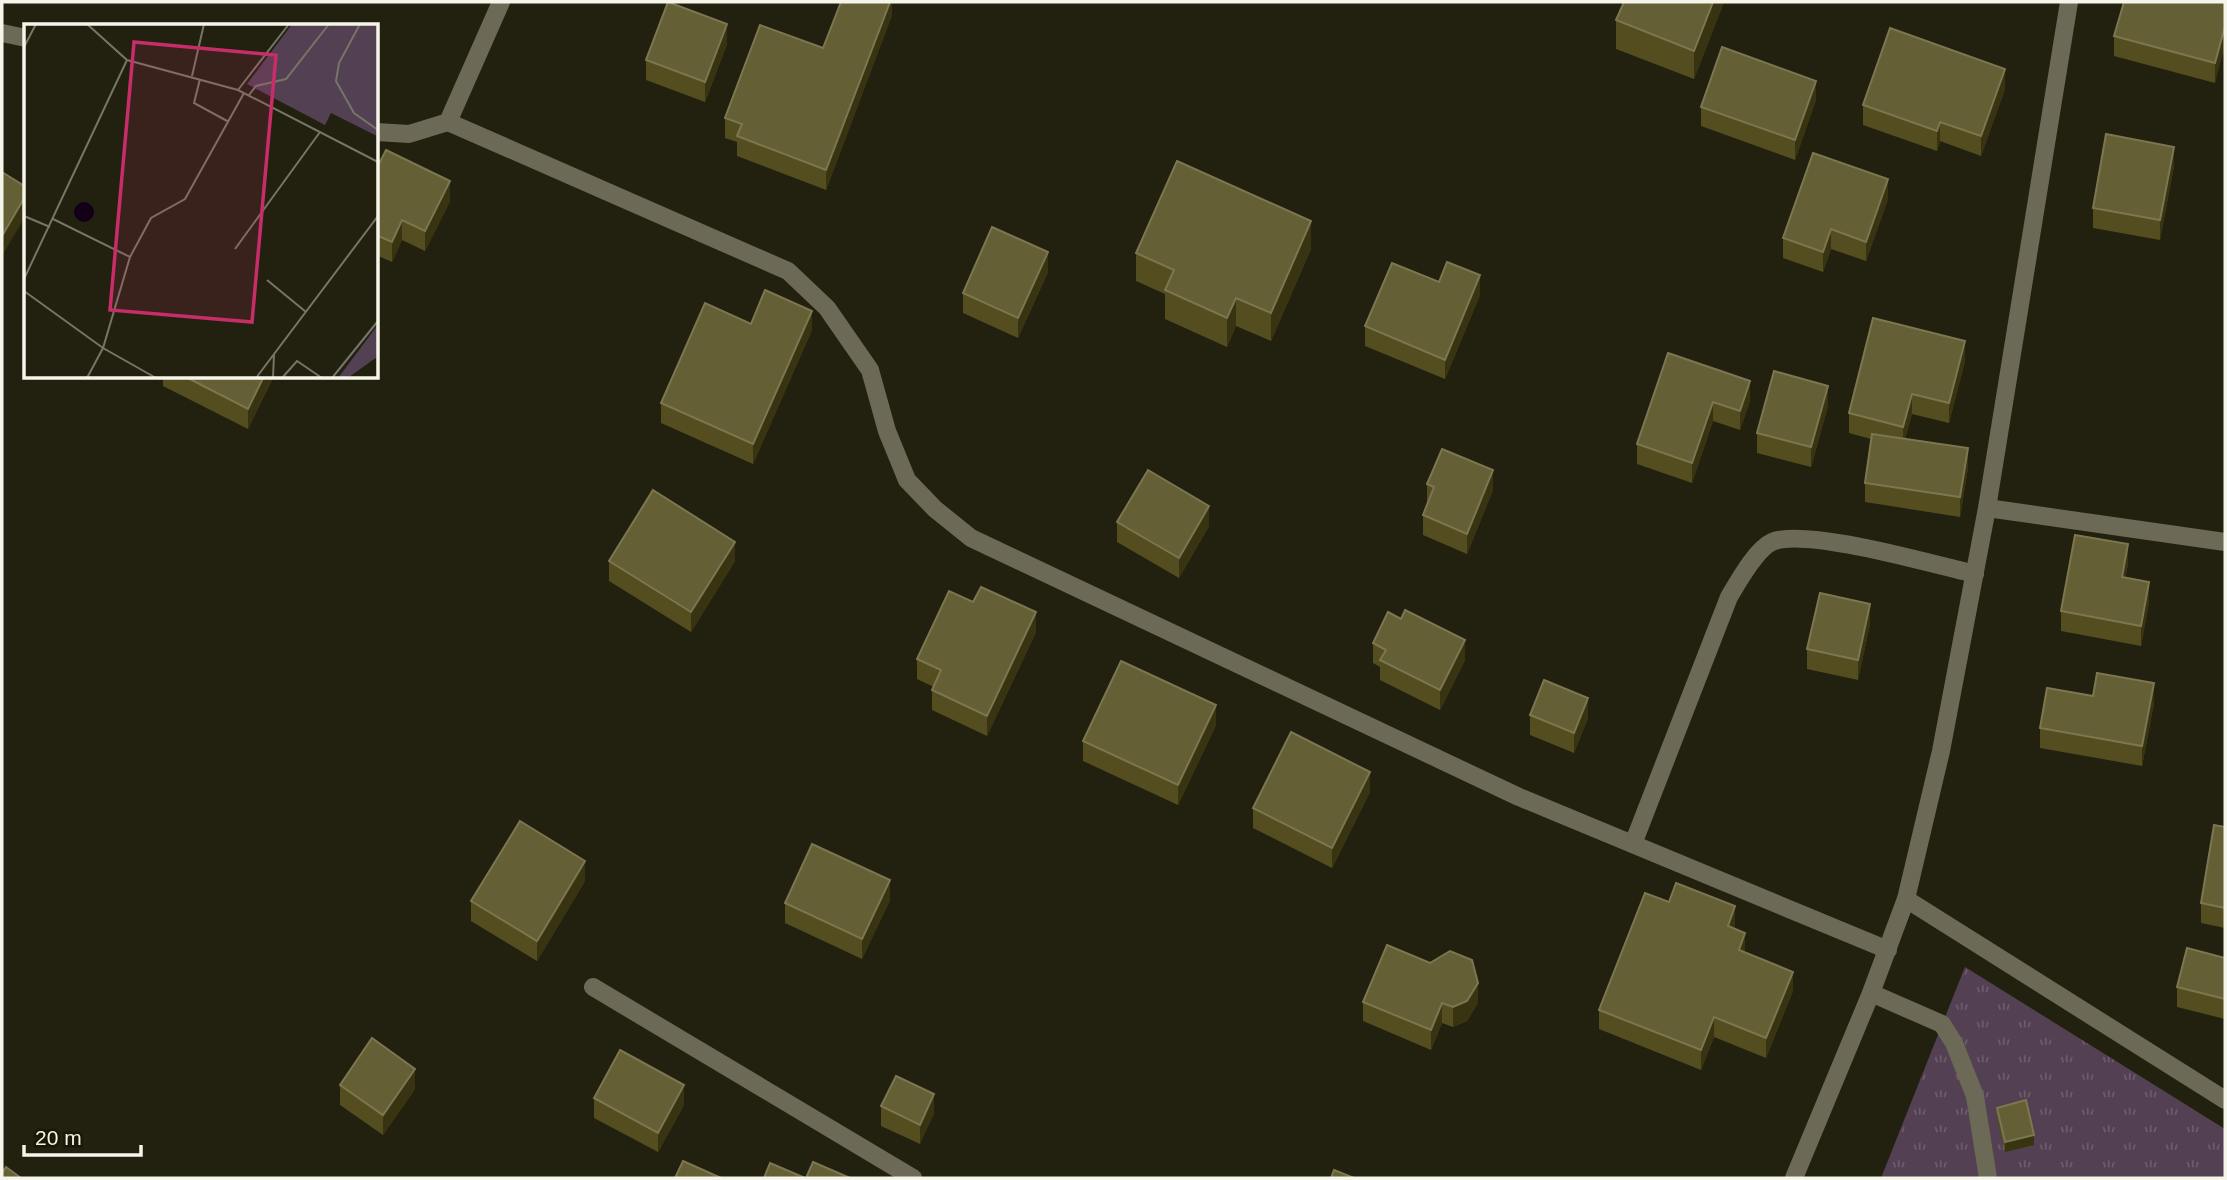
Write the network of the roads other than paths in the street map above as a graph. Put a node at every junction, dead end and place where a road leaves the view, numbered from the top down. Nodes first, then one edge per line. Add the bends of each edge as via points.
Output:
1 (502, 2) edge
2 (2069, 2) edge
3 (2, 33) edge
4 (24, 38) edge
5 (448, 122) junction
6 (378, 132) edge
7 (1987, 508) junction
8 (2225, 542) edge
9 (1975, 573) junction
10 (1633, 844) junction
11 (1906, 899) junction
12 (1888, 950) junction
13 (593, 987) dead end
14 (1871, 993) junction
15 (2225, 1100) edge
16 (913, 1178) edge
17 (1794, 1178) edge
18 (1988, 1178) edge

1 - 5 street
2 - 7 street
3 - 4 street
5 - 6 street via 409,134
5 - 10 street via 788,271 827,308 870,370 907,480 971,538 1519,797
7 - 8 street
7 - 9 street
9 - 10 street via 1830,541 1772,542 1747,566 1728,597
9 - 11 street via 1941,751
10 - 12 street
11 - 12 street
11 - 15 street
12 - 14 street
13 - 16 street
14 - 17 street
14 - 18 street via 1942,1024 1975,1096

